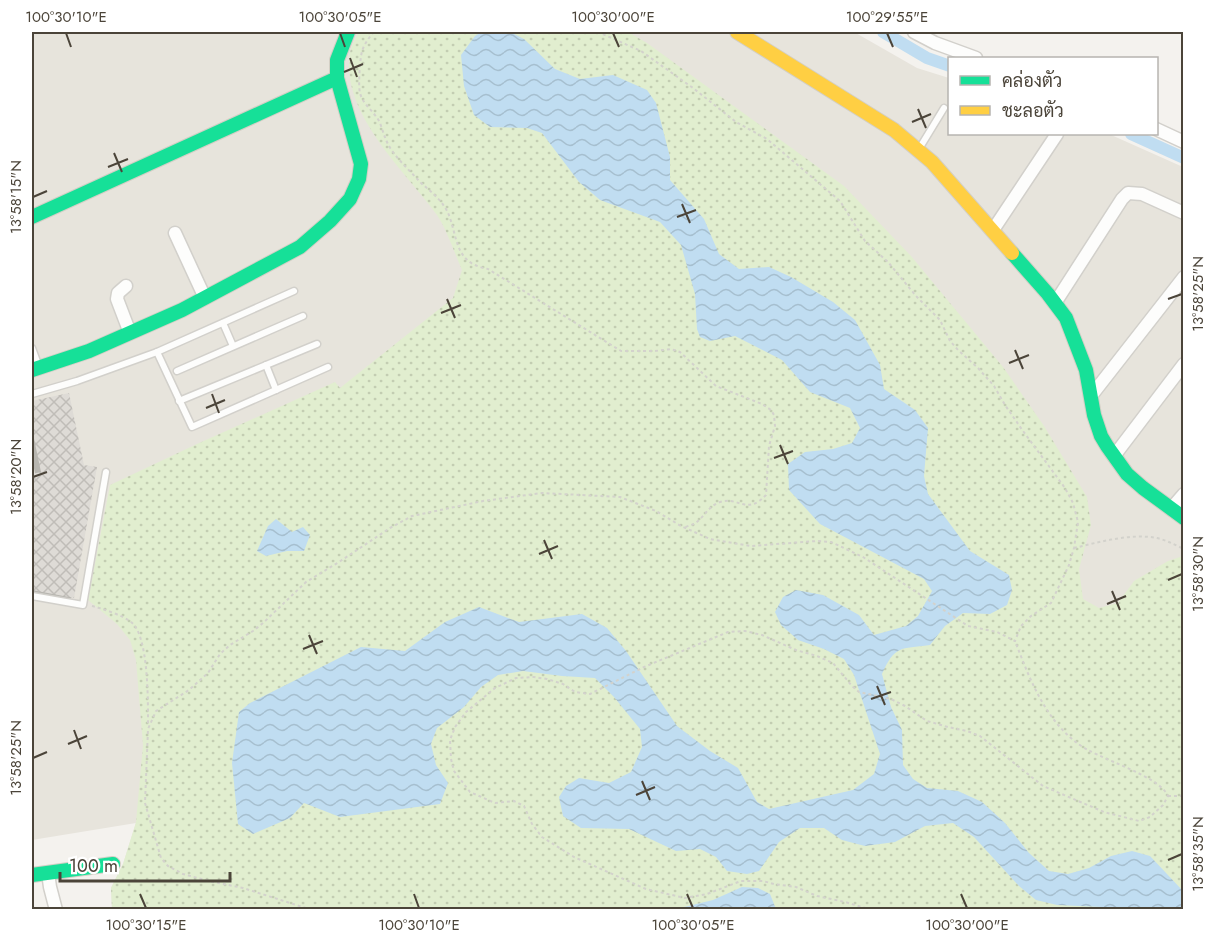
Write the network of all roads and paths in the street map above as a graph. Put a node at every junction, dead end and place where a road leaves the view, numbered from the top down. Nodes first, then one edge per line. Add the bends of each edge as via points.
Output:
1 (348, 32) edge
2 (374, 32) edge
3 (598, 32) edge
4 (737, 32) edge
5 (914, 32) edge
6 (973, 57) edge
7 (337, 78) junction
8 (944, 108) dead end
9 (1158, 130) edge
10 (1056, 135) edge
11 (1184, 142) edge
12 (918, 149) junction
13 (1184, 213) edge
14 (32, 216) edge
15 (993, 230) junction
16 (175, 233) dead end
17 (1184, 276) edge
18 (126, 286) dead end
19 (294, 291) dead end
20 (205, 298) junction
21 (1055, 303) junction
22 (303, 316) dead end
23 (223, 323) junction
24 (130, 333) junction
25 (317, 344) dead end
26 (233, 346) junction
27 (32, 348) edge
28 (157, 352) junction
29 (1184, 364) edge
30 (266, 365) junction
31 (328, 367) dead end
32 (35, 369) edge
33 (177, 371) dead end
34 (276, 390) junction
35 (32, 394) edge
36 (1091, 396) junction
37 (179, 401) junction
38 (1114, 456) junction
39 (106, 472) dead end
40 (1184, 494) edge
41 (1171, 508) junction
42 (1184, 518) edge
43 (685, 527) junction
44 (1074, 548) junction
45 (1184, 549) edge
46 (32, 596) edge
47 (83, 605) junction
48 (1014, 640) junction
49 (148, 729) junction
50 (1168, 796) junction
51 (1184, 796) edge
52 (113, 864) dead end
53 (48, 873) junction
54 (32, 875) edge
55 (56, 909) edge
56 (312, 909) edge
57 (872, 909) edge

1 - 7 street via 337,60
2 - 43 path via 362,50 360,93 393,152 448,211 465,259 488,269 621,351 680,352 716,386 771,410 775,426 769,446 766,495 759,503 748,506 718,503
3 - 44 path via 641,51 736,122 767,139 840,201 865,241 940,320 958,350 994,386 1065,488 1078,522
4 - 12 street
5 - 6 street
7 - 14 street
7 - 20 street via 362,164 350,199 300,247
8 - 12 lane
9 - 11 street
10 - 15 street
12 - 15 street
13 - 21 street via 1142,194 1128,193
15 - 21 street
16 - 20 street
17 - 36 street
18 - 24 street via 117,299
19 - 23 lane
20 - 24 street
21 - 36 street via 1080,352
22 - 26 lane
23 - 26 lane
23 - 28 lane
24 - 32 street
25 - 30 lane
26 - 33 lane
27 - 32 lane
28 - 35 lane
28 - 37 lane
29 - 38 street
30 - 34 lane
30 - 37 lane
31 - 34 lane
34 - 37 lane via 192,427
36 - 38 street via 1101,436
38 - 41 street via 1127,474
39 - 47 lane
40 - 41 street
41 - 42 street
43 - 48 path via 710,539 751,546 831,542 863,557 968,626
43 - 49 path via 620,497 542,493 412,516 306,582 253,632 220,654 208,673 189,690 156,711
44 - 45 path via 1144,536
44 - 48 path via 1051,603 1031,616
46 - 47 lane
47 - 49 path via 117,615 136,628 148,683
48 - 50 path via 1028,677 1060,728 1078,744 1161,786
49 - 56 path via 145,803 160,858 183,874
50 - 51 path
50 - 57 path via 1150,818 1139,821 1104,812 1043,786 980,736 927,721 891,699 859,692 833,663 745,631 728,632 590,694 575,692 548,679 516,678 495,688 466,712 455,727 450,740 451,759 460,781 471,792 495,802 514,801 524,806 542,837 574,857 646,889 686,898 741,881 763,881
52 - 53 street
53 - 54 street
53 - 55 street

